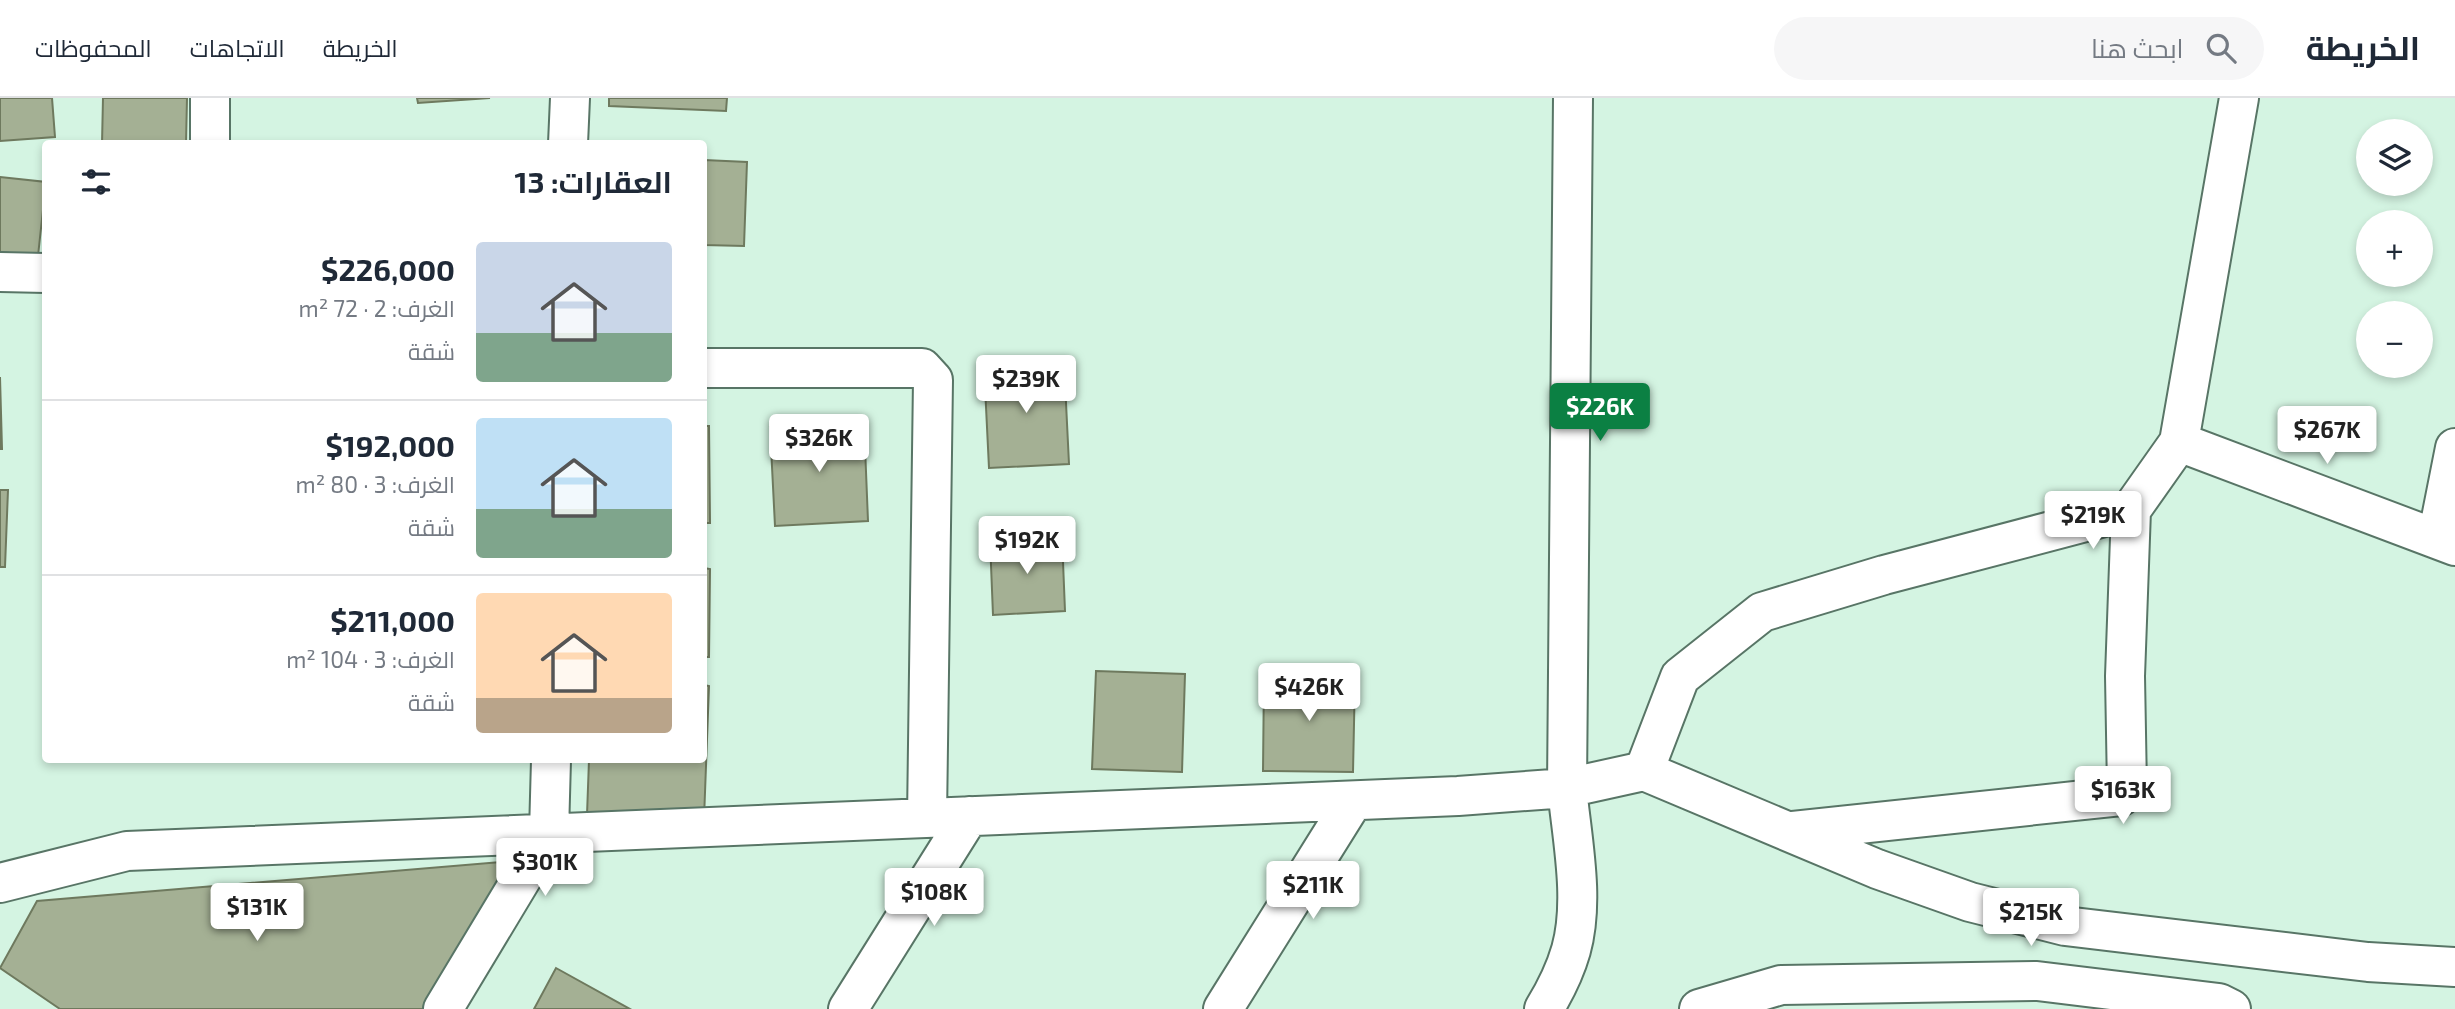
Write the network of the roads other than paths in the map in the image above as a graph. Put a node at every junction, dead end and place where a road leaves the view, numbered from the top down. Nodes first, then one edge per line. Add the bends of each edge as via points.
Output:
1 (210, 98) edge
2 (570, 98) edge
3 (1573, 98) edge
4 (2239, 98) edge
5 (210, 140) edge
6 (568, 140) edge
7 (0, 272) edge
8 (42, 273) edge
9 (707, 368) edge
10 (2179, 442) junction
11 (2455, 448) edge
12 (2131, 510) junction
13 (2446, 542) edge
14 (551, 763) edge
15 (1644, 771) junction
16 (1567, 788) junction
17 (1353, 801) junction
18 (969, 816) junction
19 (927, 818) junction
20 (1791, 831) junction
21 (549, 833) junction
22 (4, 873) edge
23 (2455, 967) edge
24 (1941, 996) edge
25 (1553, 1002) edge
26 (443, 1009) edge
27 (848, 1009) edge
28 (1223, 1009) edge
29 (1699, 1009) edge
30 (2231, 1009) edge

1 - 5 street
2 - 6 street
3 - 16 street
4 - 10 street
7 - 8 street
9 - 19 street via 922,368 933,380
10 - 12 street
10 - 13 street
11 - 13 street
12 - 15 street via 1762,612 1680,677
12 - 20 street via 2125,676 2127,789 2121,796
14 - 21 street
15 - 16 street
15 - 20 street
16 - 17 street
16 - 25 street via 1578,890 1572,949
17 - 18 street
17 - 28 street
18 - 19 street
18 - 27 street
19 - 21 street
20 - 23 street via 1877,869 1970,902 2065,926 2368,962
21 - 22 street via 127,851
21 - 26 street
24 - 29 street via 1781,985
24 - 30 street via 2037,981 2219,1003

